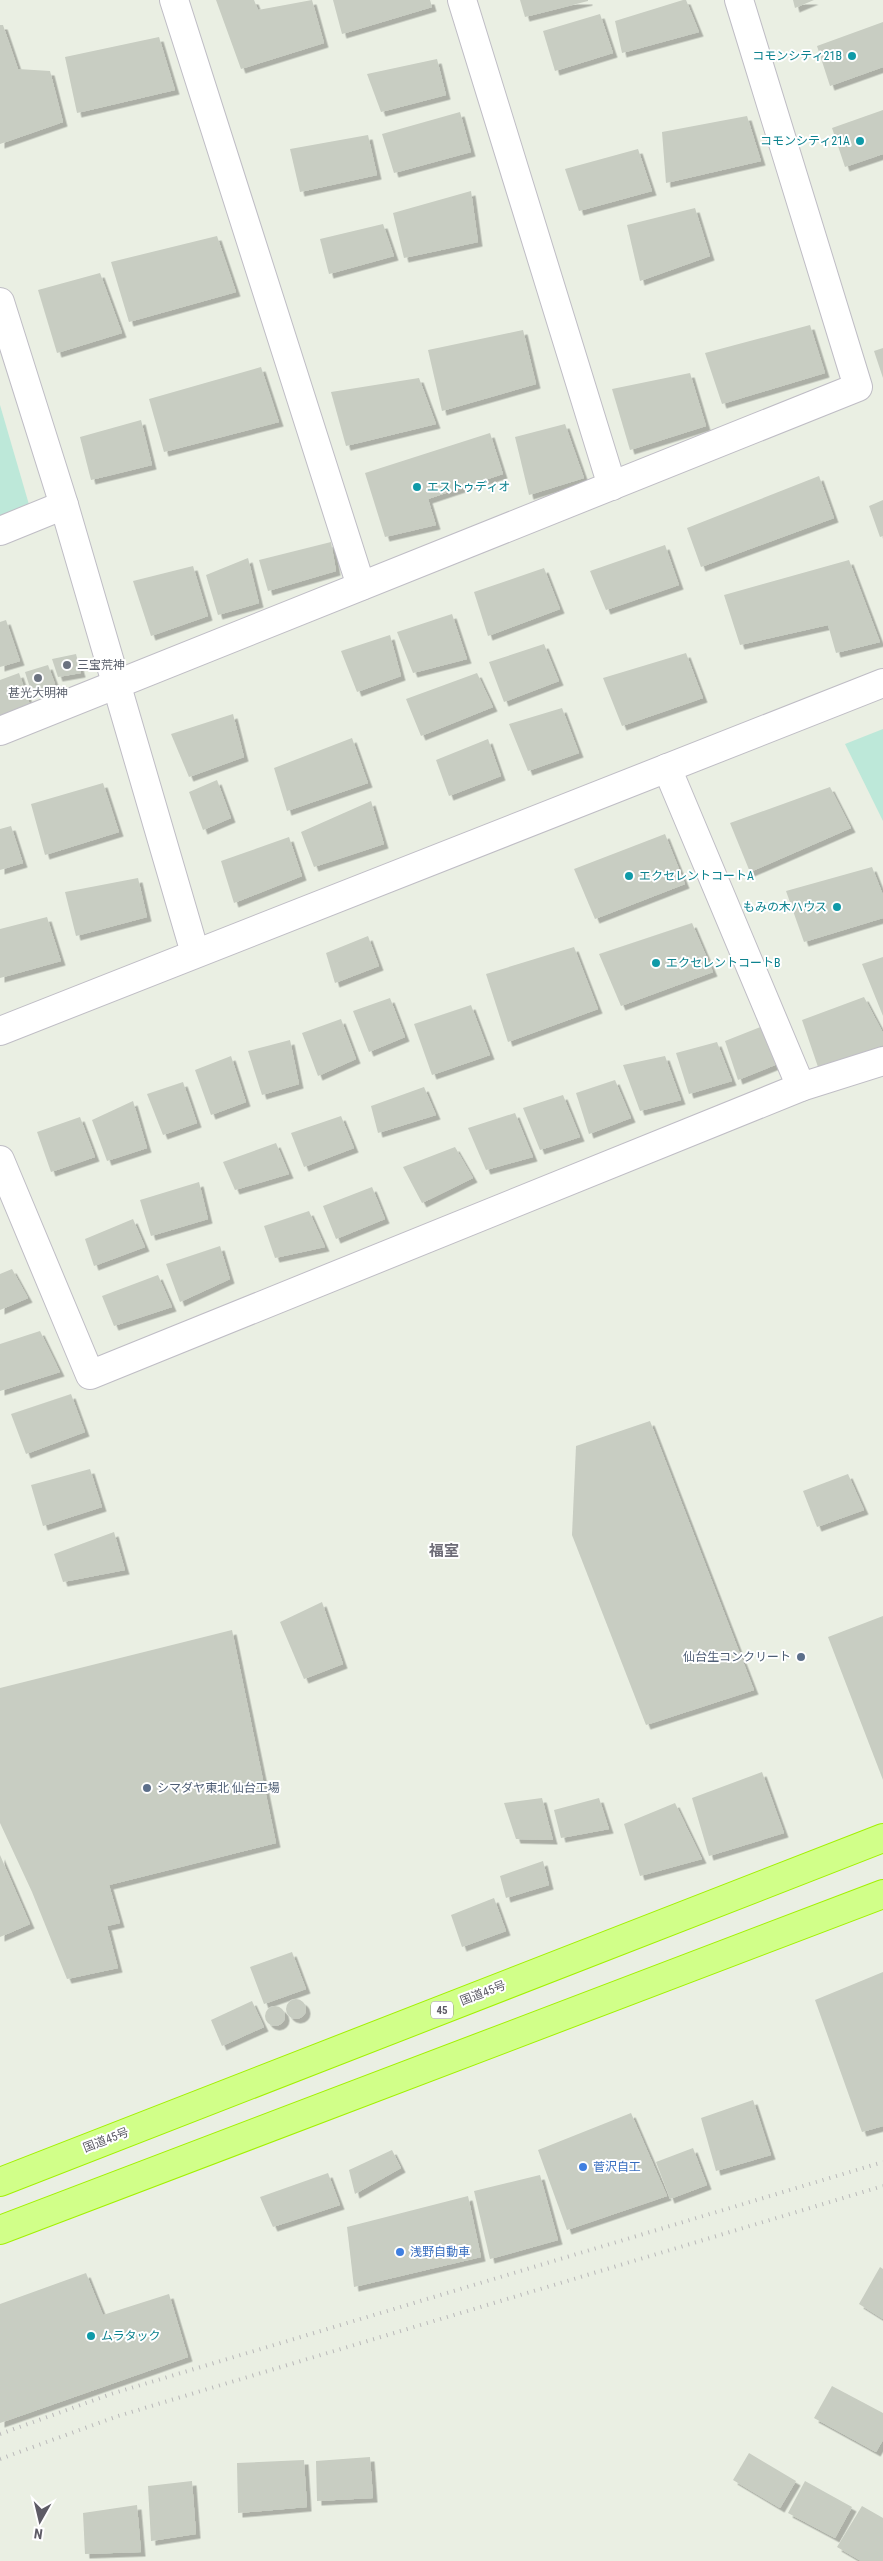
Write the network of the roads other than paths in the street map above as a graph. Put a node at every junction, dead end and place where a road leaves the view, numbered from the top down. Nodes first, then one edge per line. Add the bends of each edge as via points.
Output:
1 (174, 0) edge
2 (462, 0) edge
3 (739, 0) edge
4 (0, 302) edge
5 (612, 486) junction
6 (64, 505) junction
7 (0, 531) edge
8 (361, 586) junction
9 (883, 683) edge
10 (116, 684) junction
11 (0, 731) edge
12 (667, 768) junction
13 (196, 953) junction
14 (0, 1031) edge
15 (883, 1061) edge
16 (801, 1087) junction
17 (0, 1160) edge
18 (883, 1838) edge
19 (883, 1894) edge
20 (0, 2182) edge
21 (0, 2230) edge

1 - 8 street
2 - 5 street
3 - 5 street via 858,387
4 - 6 street
5 - 8 street
6 - 7 street
6 - 10 street
8 - 10 street
9 - 12 street
10 - 11 street
10 - 13 street
12 - 13 street
12 - 16 street
13 - 14 street
15 - 16 street
16 - 17 street via 90,1375
18 - 20 highway, 国道45号 / 45
19 - 21 highway

